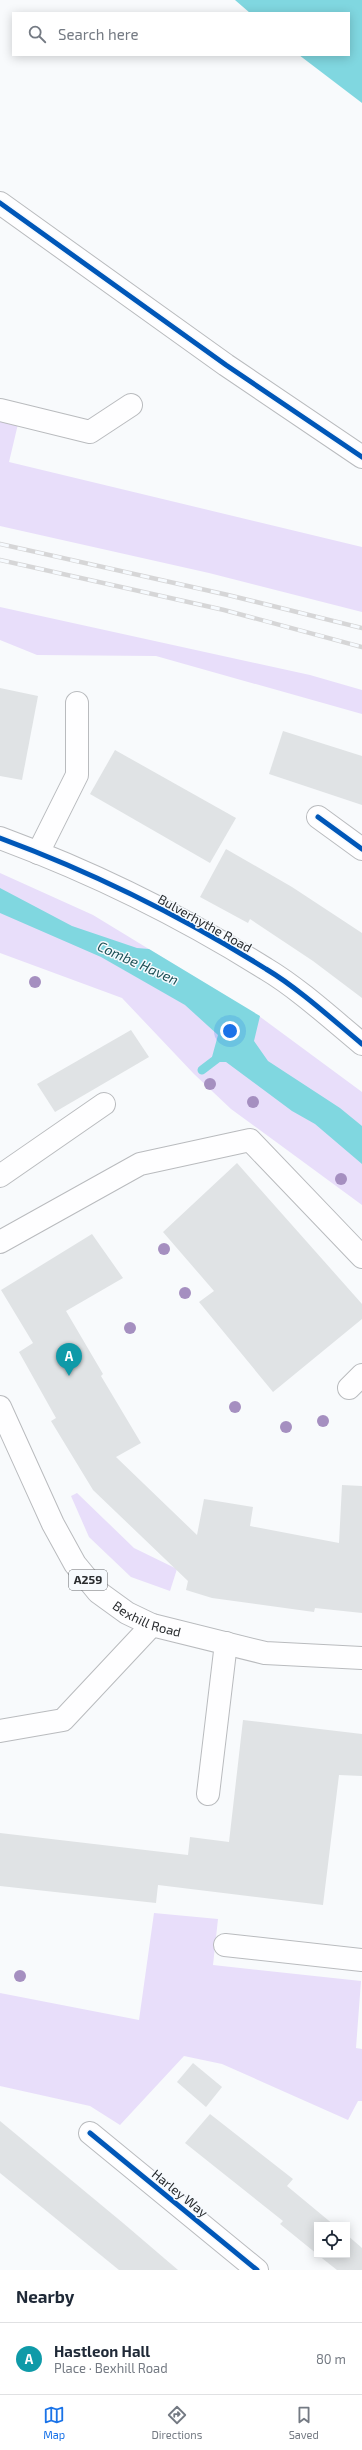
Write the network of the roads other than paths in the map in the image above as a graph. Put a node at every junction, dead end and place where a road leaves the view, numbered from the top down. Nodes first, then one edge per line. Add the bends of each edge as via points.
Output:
1 (0, 203) edge
2 (132, 405) dead end
3 (0, 410) edge
4 (362, 457) edge
5 (77, 703) dead end
6 (318, 817) dead end
7 (0, 838) edge
8 (362, 849) edge
9 (38, 852) junction
10 (362, 1044) edge
11 (104, 1104) dead end
12 (0, 1176) edge
13 (0, 1242) edge
14 (362, 1256) edge
15 (0, 1406) edge
16 (152, 1625) junction
17 (226, 1643) junction
18 (362, 1658) edge
19 (0, 1731) edge
20 (208, 1794) dead end
21 (225, 1945) dead end
22 (362, 1960) edge
23 (90, 2132) dead end
24 (257, 2270) edge

1 - 4 main road via 226,365
2 - 3 main road via 90,432
5 - 9 main road via 77,775
6 - 8 main road
7 - 9 main road, Bulverhythe Road
9 - 10 main road, Bulverhythe Road via 156,907 268,970
11 - 12 main road
13 - 14 main road via 140,1164 250,1140
15 - 16 main road, Bexhill Road / A259 via 53,1524 75,1564 98,1592 127,1613
16 - 17 main road, Bexhill Road / A259
16 - 19 main road via 63,1720
17 - 18 main road, Bexhill Road / A259 via 265,1652
17 - 20 main road
21 - 22 main road
23 - 24 main road, Harley Way

